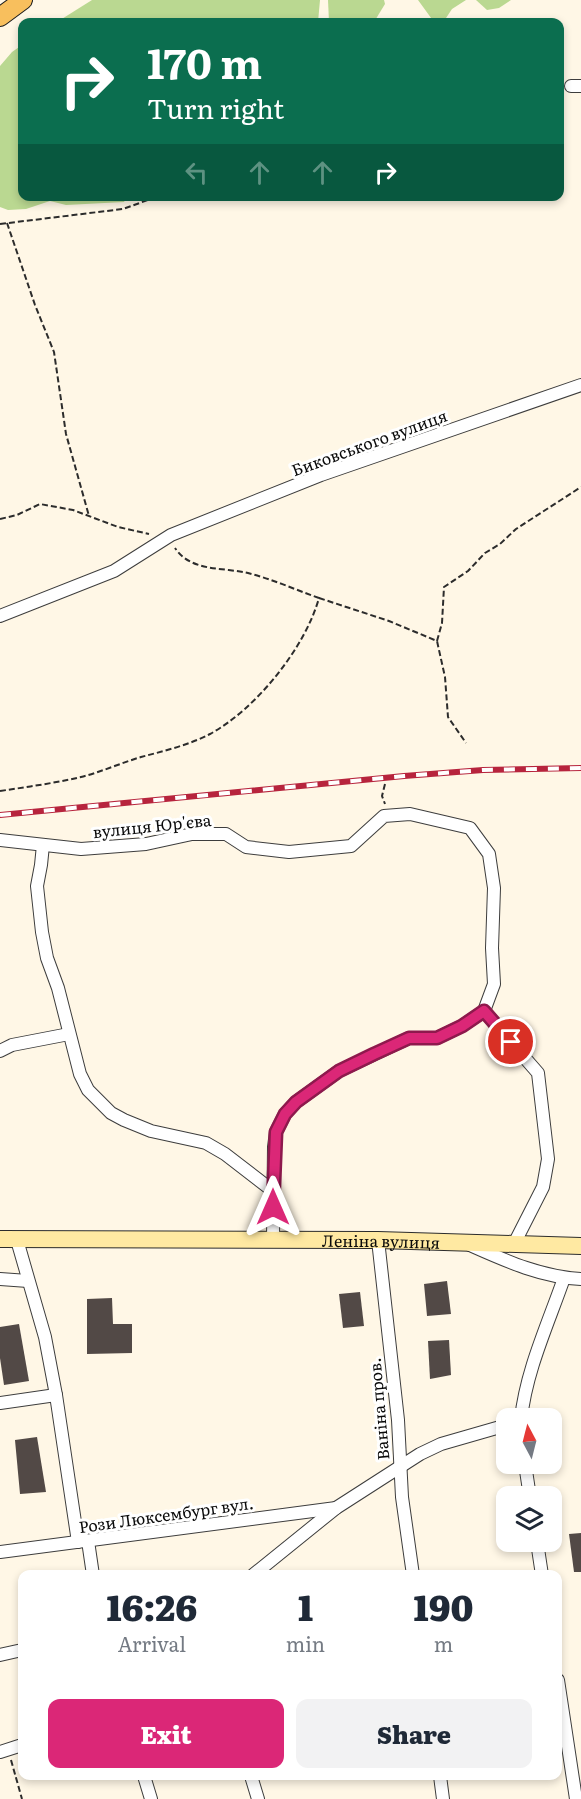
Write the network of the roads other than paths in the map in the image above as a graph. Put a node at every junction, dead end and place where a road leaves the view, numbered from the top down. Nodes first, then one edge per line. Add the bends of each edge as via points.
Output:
1 (23, 0) edge
2 (0, 17) edge
3 (581, 385) edge
4 (0, 616) edge
5 (0, 840) edge
6 (43, 845) junction
7 (484, 1011) junction
8 (69, 1034) junction
9 (0, 1051) edge
10 (273, 1191) junction
11 (0, 1239) edge
12 (17, 1239) junction
13 (273, 1239) junction
14 (378, 1240) junction
15 (463, 1242) junction
16 (514, 1244) junction
17 (581, 1246) edge
18 (564, 1278) junction
19 (0, 1279) edge
20 (581, 1279) edge
21 (28, 1281) junction
22 (56, 1395) junction
23 (0, 1403) edge
24 (523, 1408) edge
25 (496, 1428) edge
26 (399, 1467) junction
27 (336, 1508) junction
28 (83, 1542) junction
29 (0, 1552) edge
30 (539, 1552) edge
31 (91, 1570) edge
32 (259, 1570) edge
33 (412, 1570) edge
34 (541, 1570) edge
35 (18, 1651) edge
36 (0, 1655) edge
37 (562, 1706) edge
38 (145, 1780) edge
39 (252, 1780) edge
40 (441, 1780) edge
41 (151, 1799) edge
42 (258, 1799) edge
43 (443, 1799) edge
44 (576, 1799) edge

1 - 2 main road
3 - 4 street, Биковського вулиця via 321,476 171,536 114,571
5 - 6 street, вулиця Юр'єва
6 - 7 street, вулиця Юр'єва via 81,849 122,847 192,834 226,834 246,847 290,852 351,846 390,815 410,814 470,828 489,854 494,888 494,984
6 - 8 street via 37,886 39,911 47,958
7 - 10 street via 437,1038 409,1038 374,1054 339,1071 296,1102 276,1132
7 - 16 street via 538,1073 548,1159 543,1187
8 - 9 street
8 - 10 street via 88,1090 111,1113 151,1131 206,1143
10 - 13 street
11 - 12 main road, Леніна вулиця
12 - 13 main road, Леніна вулиця
12 - 21 street
13 - 14 main road, Леніна вулиця
14 - 15 main road, Леніна вулиця
14 - 26 street, Ваніна пров. via 398,1420
15 - 16 main road, Леніна вулиця
15 - 18 street via 533,1272
16 - 17 main road, Леніна вулиця
18 - 20 street
18 - 24 street via 532,1370
19 - 21 street
21 - 22 street via 45,1337
22 - 23 street
22 - 28 street
25 - 26 street via 441,1444
26 - 27 street
26 - 33 street, Ваніна пров.
27 - 28 street, Рози Люксембург вул.
27 - 32 street
28 - 29 street, Рози Люксембург вул.
28 - 31 street
30 - 34 street
35 - 36 street
37 - 44 street
38 - 41 street
39 - 42 street
40 - 43 street

